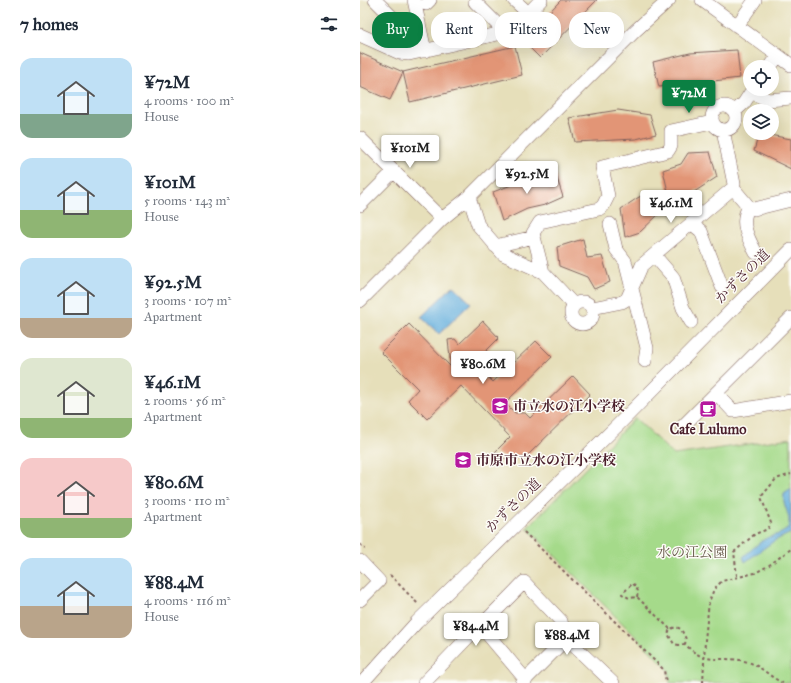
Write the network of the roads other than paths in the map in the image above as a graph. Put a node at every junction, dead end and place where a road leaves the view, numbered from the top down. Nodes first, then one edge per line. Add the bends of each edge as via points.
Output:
1 (375, 0) edge
2 (514, 0) edge
3 (541, 0) edge
4 (669, 0) edge
5 (702, 0) edge
6 (755, 0) edge
7 (423, 1) edge
8 (475, 2) dead end
9 (387, 12) edge
10 (527, 12) edge
11 (529, 12) edge
12 (495, 22) edge
13 (737, 26) junction
14 (495, 34) edge
15 (360, 35) edge
16 (425, 51) junction
17 (778, 56) junction
18 (775, 60) edge
19 (791, 65) edge
20 (748, 96) edge
21 (762, 96) edge
22 (791, 98) edge
23 (734, 111) junction
24 (712, 122) junction
25 (723, 130) junction
26 (360, 138) edge
27 (394, 171) junction
28 (732, 188) junction
29 (469, 197) junction
30 (791, 200) edge
31 (360, 205) edge
32 (749, 207) junction
33 (442, 219) junction
34 (691, 223) junction
35 (610, 224) dead end
36 (534, 237) junction
37 (495, 246) junction
38 (791, 250) edge
39 (756, 253) dead end
40 (654, 255) junction
41 (543, 272) junction
42 (722, 286) dead end
43 (632, 291) junction
44 (360, 301) edge
45 (574, 305) junction
46 (592, 308) junction
47 (791, 318) edge
48 (691, 322) dead end
49 (645, 361) dead end
50 (716, 393) junction
51 (791, 401) edge
52 (683, 426) dead end
53 (363, 556) edge
54 (360, 600) edge
55 (479, 628) junction
56 (566, 642) junction
57 (524, 681) edge
58 (362, 683) edge
59 (424, 683) edge
60 (612, 683) edge

1 - 9 street
2 - 10 street
3 - 11 street
4 - 29 street
5 - 13 street
6 - 13 street
7 - 16 street
8 - 12 street
13 - 17 street
14 - 16 street
15 - 16 street via 400,53
17 - 18 street
17 - 19 street
20 - 23 street
21 - 22 street via 768,100
23 - 24 street via 726,105 717,107 712,115
23 - 25 street via 734,125
24 - 25 street
24 - 36 street via 671,131 671,146 668,151 602,167 608,196 604,206 540,222 533,233
25 - 28 street via 734,184
26 - 27 street
27 - 31 street
27 - 33 street
28 - 32 street
28 - 34 street
29 - 33 street
29 - 37 street via 478,224
30 - 32 street via 754,209
32 - 39 street via 744,214 744,221 748,239
33 - 44 street
34 - 40 street
34 - 42 street via 701,231
35 - 43 street via 616,249 625,261
36 - 37 street
36 - 41 street
37 - 41 street via 503,254
38 - 58 street, かずさの道 via 618,425 417,622
40 - 43 street via 638,270
40 - 48 street via 673,278 683,308
41 - 45 street
43 - 46 street via 622,302
43 - 49 street via 648,348
45 - 46 street via 586,302
45 - 46 street via 571,309 572,317 582,324 590,321
47 - 50 street
50 - 51 street via 733,411
50 - 52 street
53 - 54 street via 380,581
55 - 56 street via 524,582 561,621
55 - 57 street via 484,630
55 - 59 street
56 - 57 street
56 - 60 street via 572,643

